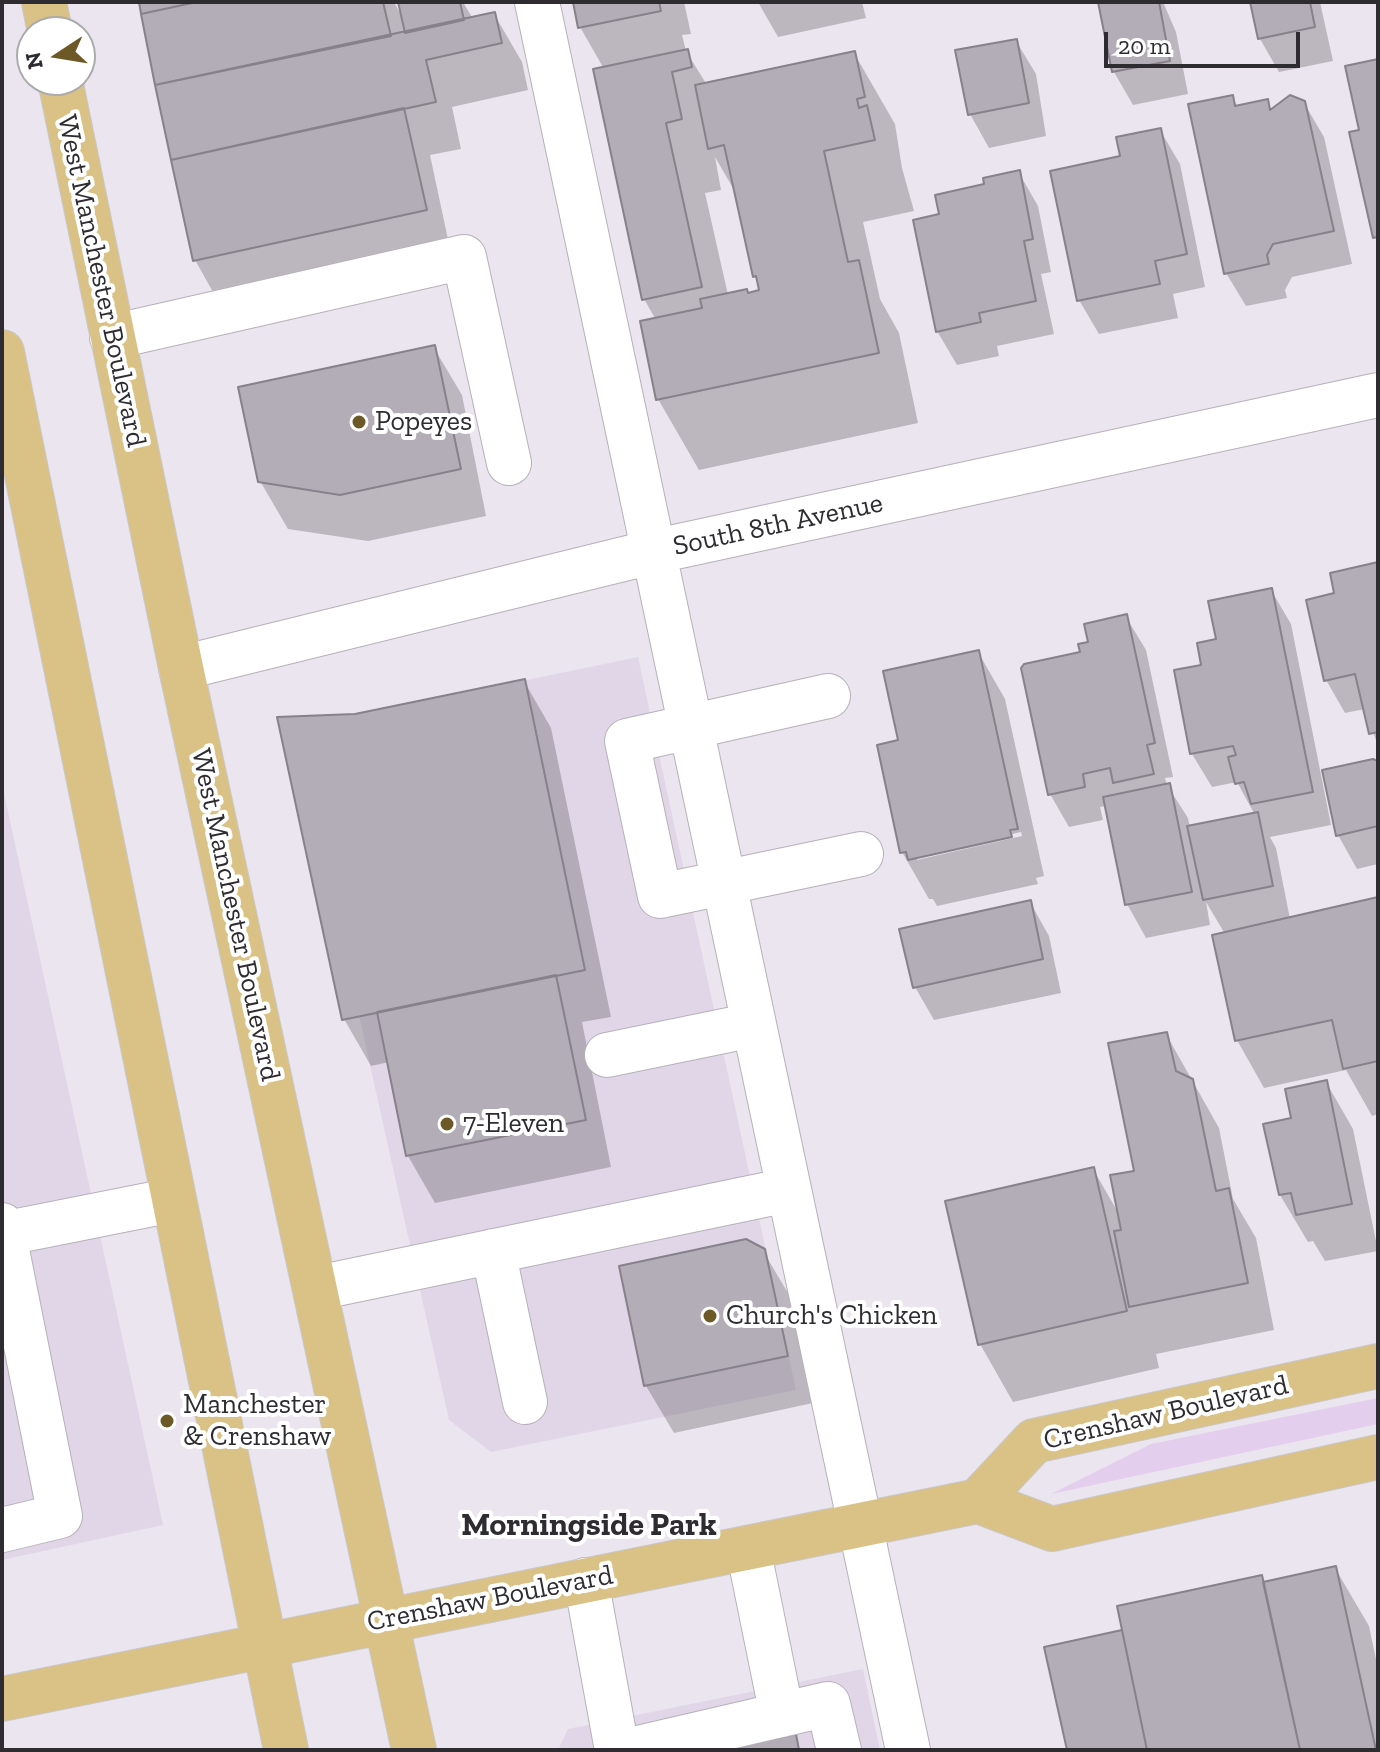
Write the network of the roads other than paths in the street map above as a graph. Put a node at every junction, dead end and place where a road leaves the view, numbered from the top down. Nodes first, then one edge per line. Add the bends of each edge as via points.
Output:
1 (537, 2) edge
2 (63, 96) edge
3 (112, 337) junction
4 (2, 352) edge
5 (1378, 395) edge
6 (10, 433) edge
7 (509, 463) dead end
8 (652, 552) junction
9 (181, 668) junction
10 (828, 696) dead end
11 (689, 727) junction
12 (861, 854) dead end
13 (723, 883) junction
14 (753, 1025) junction
15 (607, 1055) dead end
16 (788, 1190) junction
17 (173, 1200) junction
18 (3, 1231) edge
19 (493, 1251) junction
20 (317, 1288) junction
21 (1378, 1366) edge
22 (525, 1402) dead end
23 (1378, 1457) edge
24 (978, 1501) junction
25 (859, 1525) junction
26 (2, 1530) edge
27 (748, 1548) junction
28 (586, 1580) junction
29 (386, 1619) junction
30 (262, 1646) junction
31 (2, 1699) edge
32 (782, 1715) junction
33 (286, 1750) edge
34 (414, 1750) edge
35 (617, 1750) edge
36 (630, 1750) edge
37 (839, 1750) edge
38 (908, 1750) edge

1 - 8 street
2 - 3 main road, West Manchester Boulevard
3 - 7 street via 464,257
3 - 9 main road, West Manchester Boulevard
4 - 6 main road
5 - 8 street, South 8th Avenue
6 - 17 main road
8 - 9 street, South 8th Avenue
8 - 11 street
9 - 20 main road, West Manchester Boulevard
10 - 11 street
11 - 13 street
11 - 13 street via 627,741 660,896
12 - 13 street
13 - 14 street
14 - 15 street
14 - 16 street
16 - 19 street
16 - 25 street
17 - 18 street
17 - 30 main road
18 - 26 street via 60,1516
19 - 20 street
19 - 22 street
20 - 29 main road, West Manchester Boulevard
21 - 24 main road, Crenshaw Boulevard via 1034,1441
23 - 24 main road via 1052,1529
24 - 25 main road, Crenshaw Boulevard
25 - 27 main road, Crenshaw Boulevard
25 - 38 street
27 - 28 main road, Crenshaw Boulevard
27 - 32 street
28 - 29 main road, Crenshaw Boulevard
28 - 35 street
29 - 30 main road, Crenshaw Boulevard
29 - 34 main road, West Manchester Boulevard
30 - 31 main road, Crenshaw Boulevard
30 - 33 main road
32 - 36 street
32 - 37 street via 828,1704

